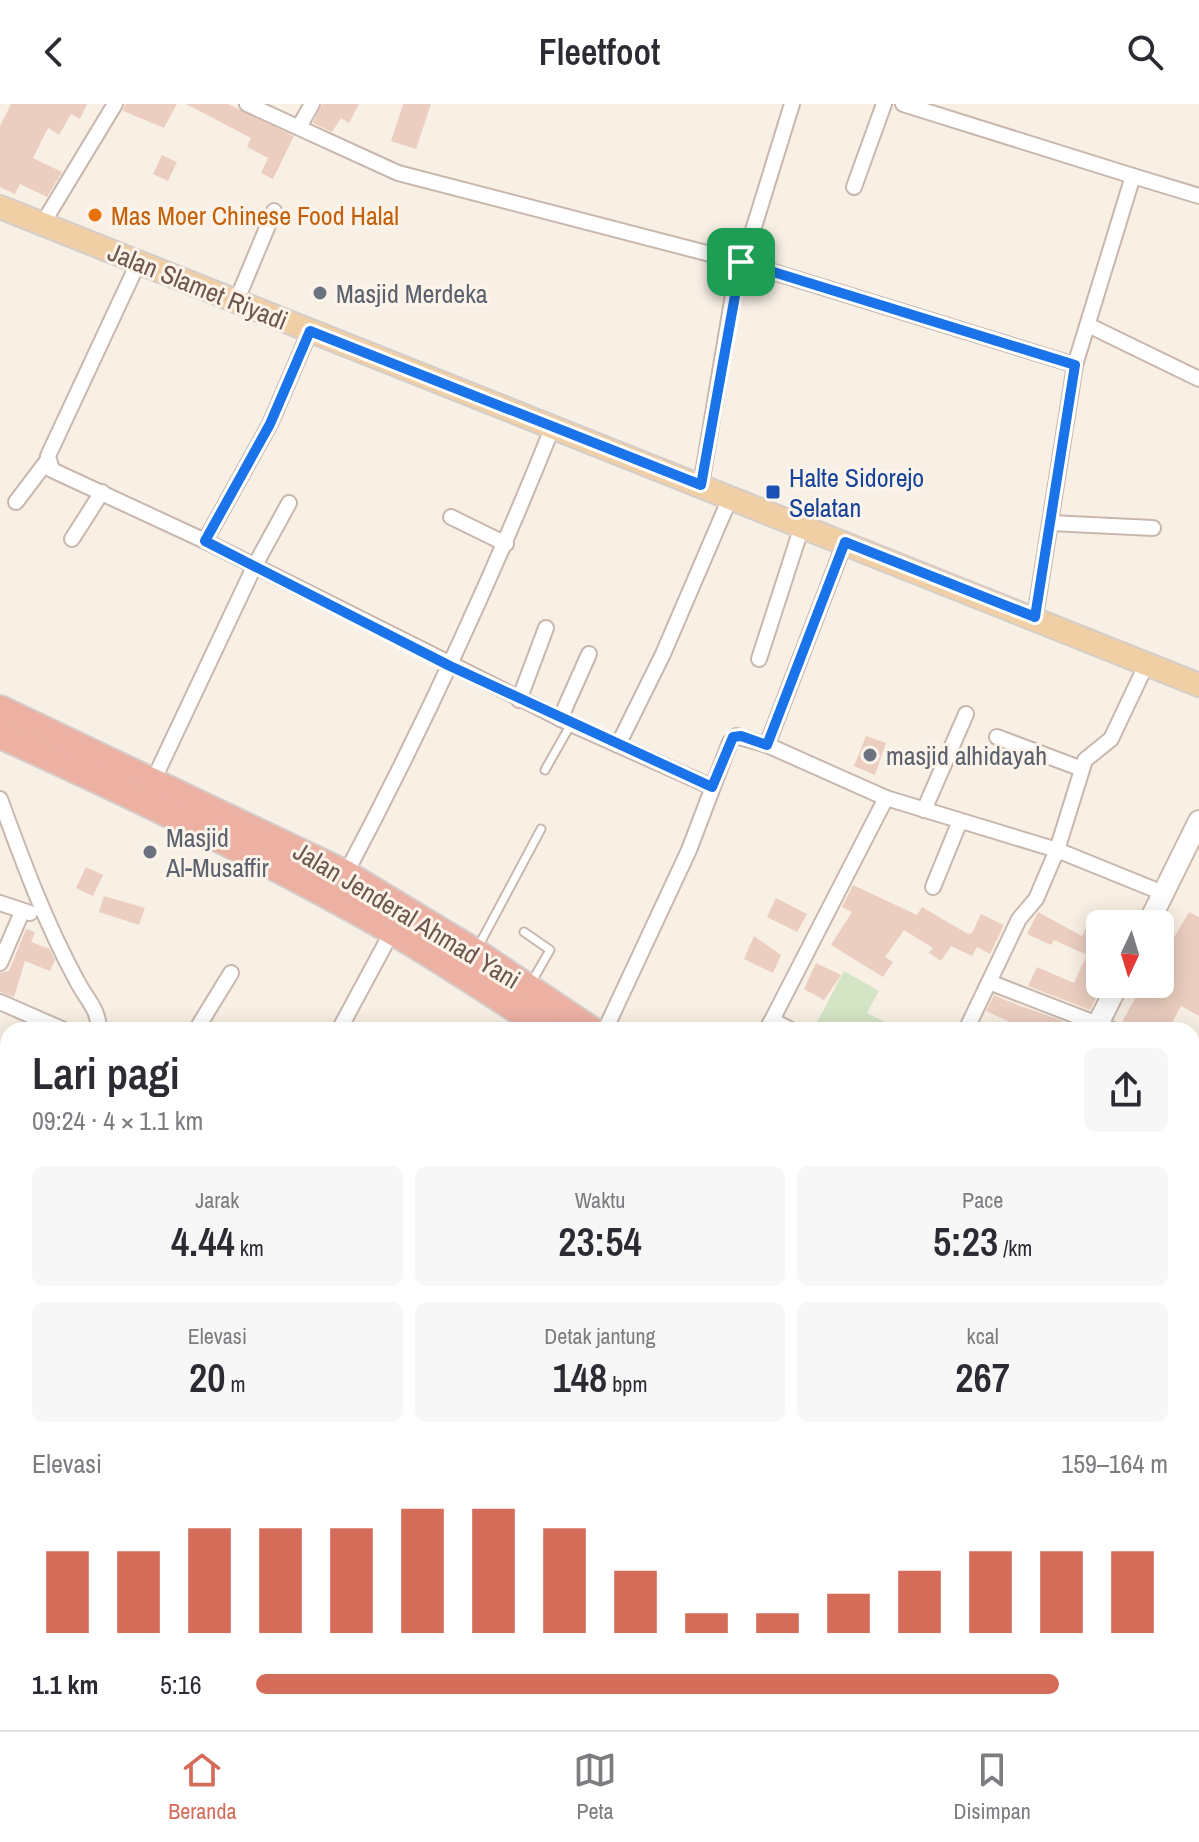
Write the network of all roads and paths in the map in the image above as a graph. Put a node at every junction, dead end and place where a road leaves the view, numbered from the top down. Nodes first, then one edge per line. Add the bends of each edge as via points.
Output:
1 (115, 104) edge
2 (247, 104) edge
3 (312, 104) edge
4 (792, 104) edge
5 (884, 104) edge
6 (903, 104) edge
7 (299, 127) junction
8 (1133, 176) junction
9 (854, 187) dead end
10 (1199, 196) edge
11 (0, 207) edge
12 (274, 211) dead end
13 (43, 223) junction
14 (139, 261) junction
15 (741, 262) junction
16 (236, 302) junction
17 (1088, 325) junction
18 (310, 331) junction
19 (1075, 365) junction
20 (1199, 379) edge
21 (553, 426) junction
22 (47, 461) junction
23 (701, 485) junction
24 (102, 492) junction
25 (730, 498) junction
26 (16, 502) dead end
27 (289, 503) dead end
28 (451, 517) dead end
29 (1050, 523) junction
30 (802, 526) junction
31 (1153, 528) dead end
32 (72, 539) dead end
33 (205, 541) junction
34 (845, 542) junction
35 (506, 544) junction
36 (254, 567) junction
37 (1035, 617) junction
38 (546, 628) dead end
39 (589, 654) dead end
40 (759, 659) dead end
41 (1147, 663) junction
42 (450, 666) junction
43 (1199, 685) edge
44 (519, 700) junction
45 (0, 709) edge
46 (966, 714) dead end
47 (565, 722) junction
48 (0, 735) edge
49 (997, 737) dead end
50 (618, 745) junction
51 (767, 745) junction
52 (1082, 769) junction
53 (545, 770) dead end
54 (154, 779) junction
55 (712, 787) junction
56 (886, 798) junction
57 (0, 799) edge
58 (924, 810) junction
59 (960, 821) junction
60 (1199, 821) edge
61 (541, 829) dead end
62 (1194, 843) edge
63 (1057, 850) junction
64 (346, 874) junction
65 (933, 887) dead end
66 (1163, 893) junction
67 (332, 899) junction
68 (0, 903) edge
69 (1155, 910) edge
70 (22, 912) junction
71 (42, 915) junction
72 (398, 919) junction
73 (524, 932) dead end
74 (475, 952) junction
75 (0, 963) edge
76 (231, 973) dead end
77 (989, 982) junction
78 (528, 988) junction
79 (1113, 998) edge
80 (0, 1002) edge
81 (46, 1022) edge
82 (98, 1022) edge
83 (201, 1022) edge
84 (343, 1022) edge
85 (538, 1022) edge
86 (579, 1022) edge
87 (609, 1022) edge
88 (771, 1022) edge
89 (970, 1022) edge
90 (1087, 1022) edge
91 (1104, 1022) edge

1 - 13 street
2 - 7 street
3 - 7 street
4 - 15 street
5 - 9 street
6 - 8 street
7 - 15 street via 398,173
8 - 10 street
8 - 17 street
11 - 13 main road, Jalan Slamet Riyadi
12 - 16 street
13 - 14 main road, Jalan Slamet Riyadi
14 - 16 main road, Jalan Slamet Riyadi
14 - 22 street
15 - 19 street
15 - 23 street
16 - 18 main road, Jalan Slamet Riyadi
17 - 19 street
17 - 20 street
18 - 21 main road, Jalan Slamet Riyadi
18 - 33 street via 270,424
19 - 29 street
21 - 23 main road, Jalan Slamet Riyadi
21 - 35 street
22 - 24 street via 52,470
22 - 26 street
23 - 25 main road, Jalan Slamet Riyadi
24 - 32 street
24 - 33 street
25 - 30 main road, Jalan Slamet Riyadi
25 - 50 street
27 - 36 street
28 - 35 street
29 - 31 street
29 - 37 street
30 - 34 main road, Jalan Slamet Riyadi
30 - 40 street
33 - 36 street
34 - 37 main road, Jalan Slamet Riyadi
34 - 51 street
35 - 42 street
36 - 42 street
36 - 54 street
37 - 41 main road, Jalan Slamet Riyadi
38 - 44 street
39 - 47 street
41 - 43 main road, Jalan Slamet Riyadi
41 - 52 street via 1111,739 1085,760
42 - 44 street
42 - 64 street
44 - 47 street
45 - 54 highway, Jalan Jenderal Ahmad Yani
46 - 58 street
47 - 50 street
47 - 53 lane
48 - 67 highway, Jalan Jenderal Ahmad Yani via 174,815
49 - 52 street
50 - 55 street
51 - 55 street via 733,737
51 - 56 street
52 - 63 street
54 - 64 highway, Jalan Jenderal Ahmad Yani
55 - 87 street via 689,850
56 - 58 street
56 - 88 street
57 - 71 street
58 - 59 street
59 - 63 street
59 - 65 street
60 - 62 street
61 - 74 lane
62 - 66 street
63 - 66 street
63 - 77 street
64 - 67 street
64 - 72 highway, Jalan Jenderal Ahmad Yani
66 - 69 street
67 - 72 highway, Jalan Jenderal Ahmad Yani
68 - 70 street
70 - 71 street
70 - 75 street
71 - 82 street via 97,1011
72 - 74 highway, Jalan Jenderal Ahmad Yani
72 - 84 street
72 - 85 highway, Jalan Jenderal Ahmad Yani
73 - 78 lane via 550,950
74 - 78 highway, Jalan Jenderal Ahmad Yani
76 - 83 street
77 - 89 street
77 - 90 street
78 - 86 highway, Jalan Jenderal Ahmad Yani
79 - 91 street
80 - 81 street

